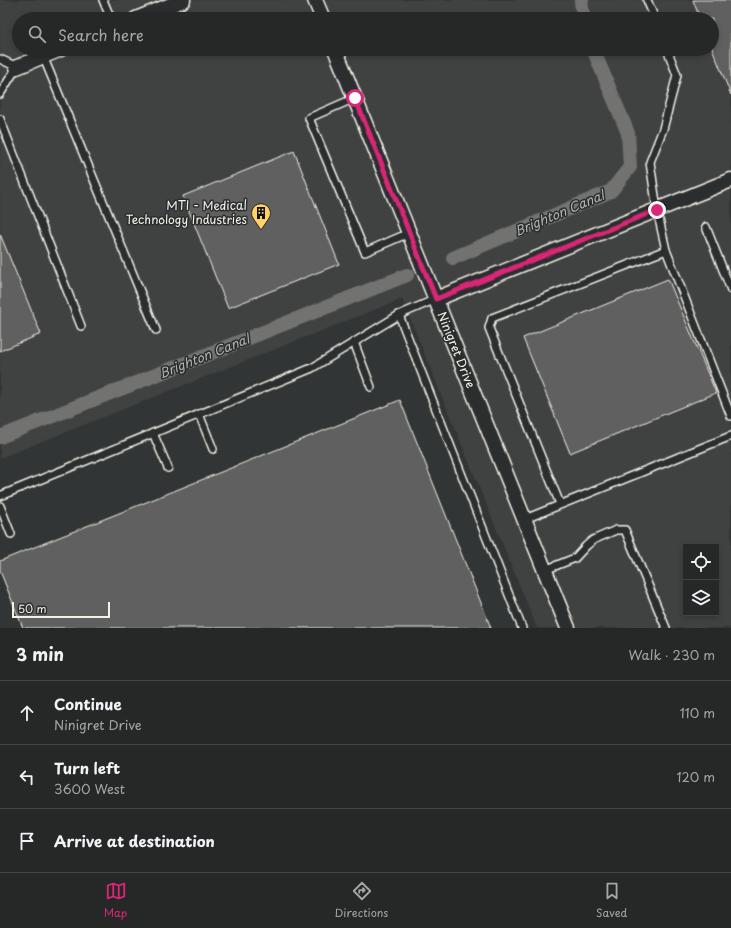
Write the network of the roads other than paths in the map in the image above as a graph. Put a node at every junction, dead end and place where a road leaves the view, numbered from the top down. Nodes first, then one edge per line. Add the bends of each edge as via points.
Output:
1 (103, 0) edge
2 (183, 0) edge
3 (315, 0) edge
4 (647, 0) edge
5 (108, 12) edge
6 (153, 12) edge
7 (320, 12) edge
8 (652, 12) edge
9 (44, 56) joint
10 (338, 56) edge
11 (670, 56) edge
12 (0, 60) edge
13 (17, 67) junction
14 (0, 94) edge
15 (355, 98) junction
16 (0, 119) edge
17 (731, 180) edge
18 (657, 210) junction
19 (706, 227) dead end
20 (410, 233) junction
21 (666, 250) junction
22 (731, 290) edge
23 (436, 299) junction
24 (398, 315) junction
25 (81, 326) dead end
26 (156, 330) dead end
27 (354, 342) junction
28 (372, 387) dead end
29 (199, 414) junction
30 (731, 416) edge
31 (153, 433) junction
32 (731, 436) edge
33 (213, 449) dead end
34 (168, 468) dead end
35 (0, 496) edge
36 (560, 504) junction
37 (0, 506) edge
38 (525, 519) junction
39 (11, 534) dead end
40 (545, 570) junction
41 (522, 628) edge
42 (568, 628) edge
43 (666, 628) edge

1 - 5 lane
2 - 6 street
3 - 7 street
4 - 8 lane
9 - 13 street
9 - 26 lane
10 - 15 street, Ninigret Drive
11 - 18 lane via 677,75 663,129 650,162
12 - 13 lane
13 - 14 lane
15 - 20 street, Ninigret Drive
15 - 20 lane via 309,118 365,252
16 - 25 lane
17 - 18 street
18 - 21 lane
18 - 23 street
19 - 22 lane
20 - 23 street, Ninigret Drive
21 - 30 lane
21 - 36 lane via 492,318 489,328
23 - 24 lane
23 - 38 street, Ninigret Drive
24 - 27 lane
24 - 41 lane
27 - 28 lane
27 - 29 lane via 312,368
29 - 31 lane
29 - 33 lane
31 - 34 lane
31 - 35 lane
32 - 36 lane
36 - 38 lane
37 - 39 lane
38 - 40 street, Ninigret Drive
40 - 42 street, Ninigret Drive
40 - 43 lane via 575,558 593,540 616,530 625,530

